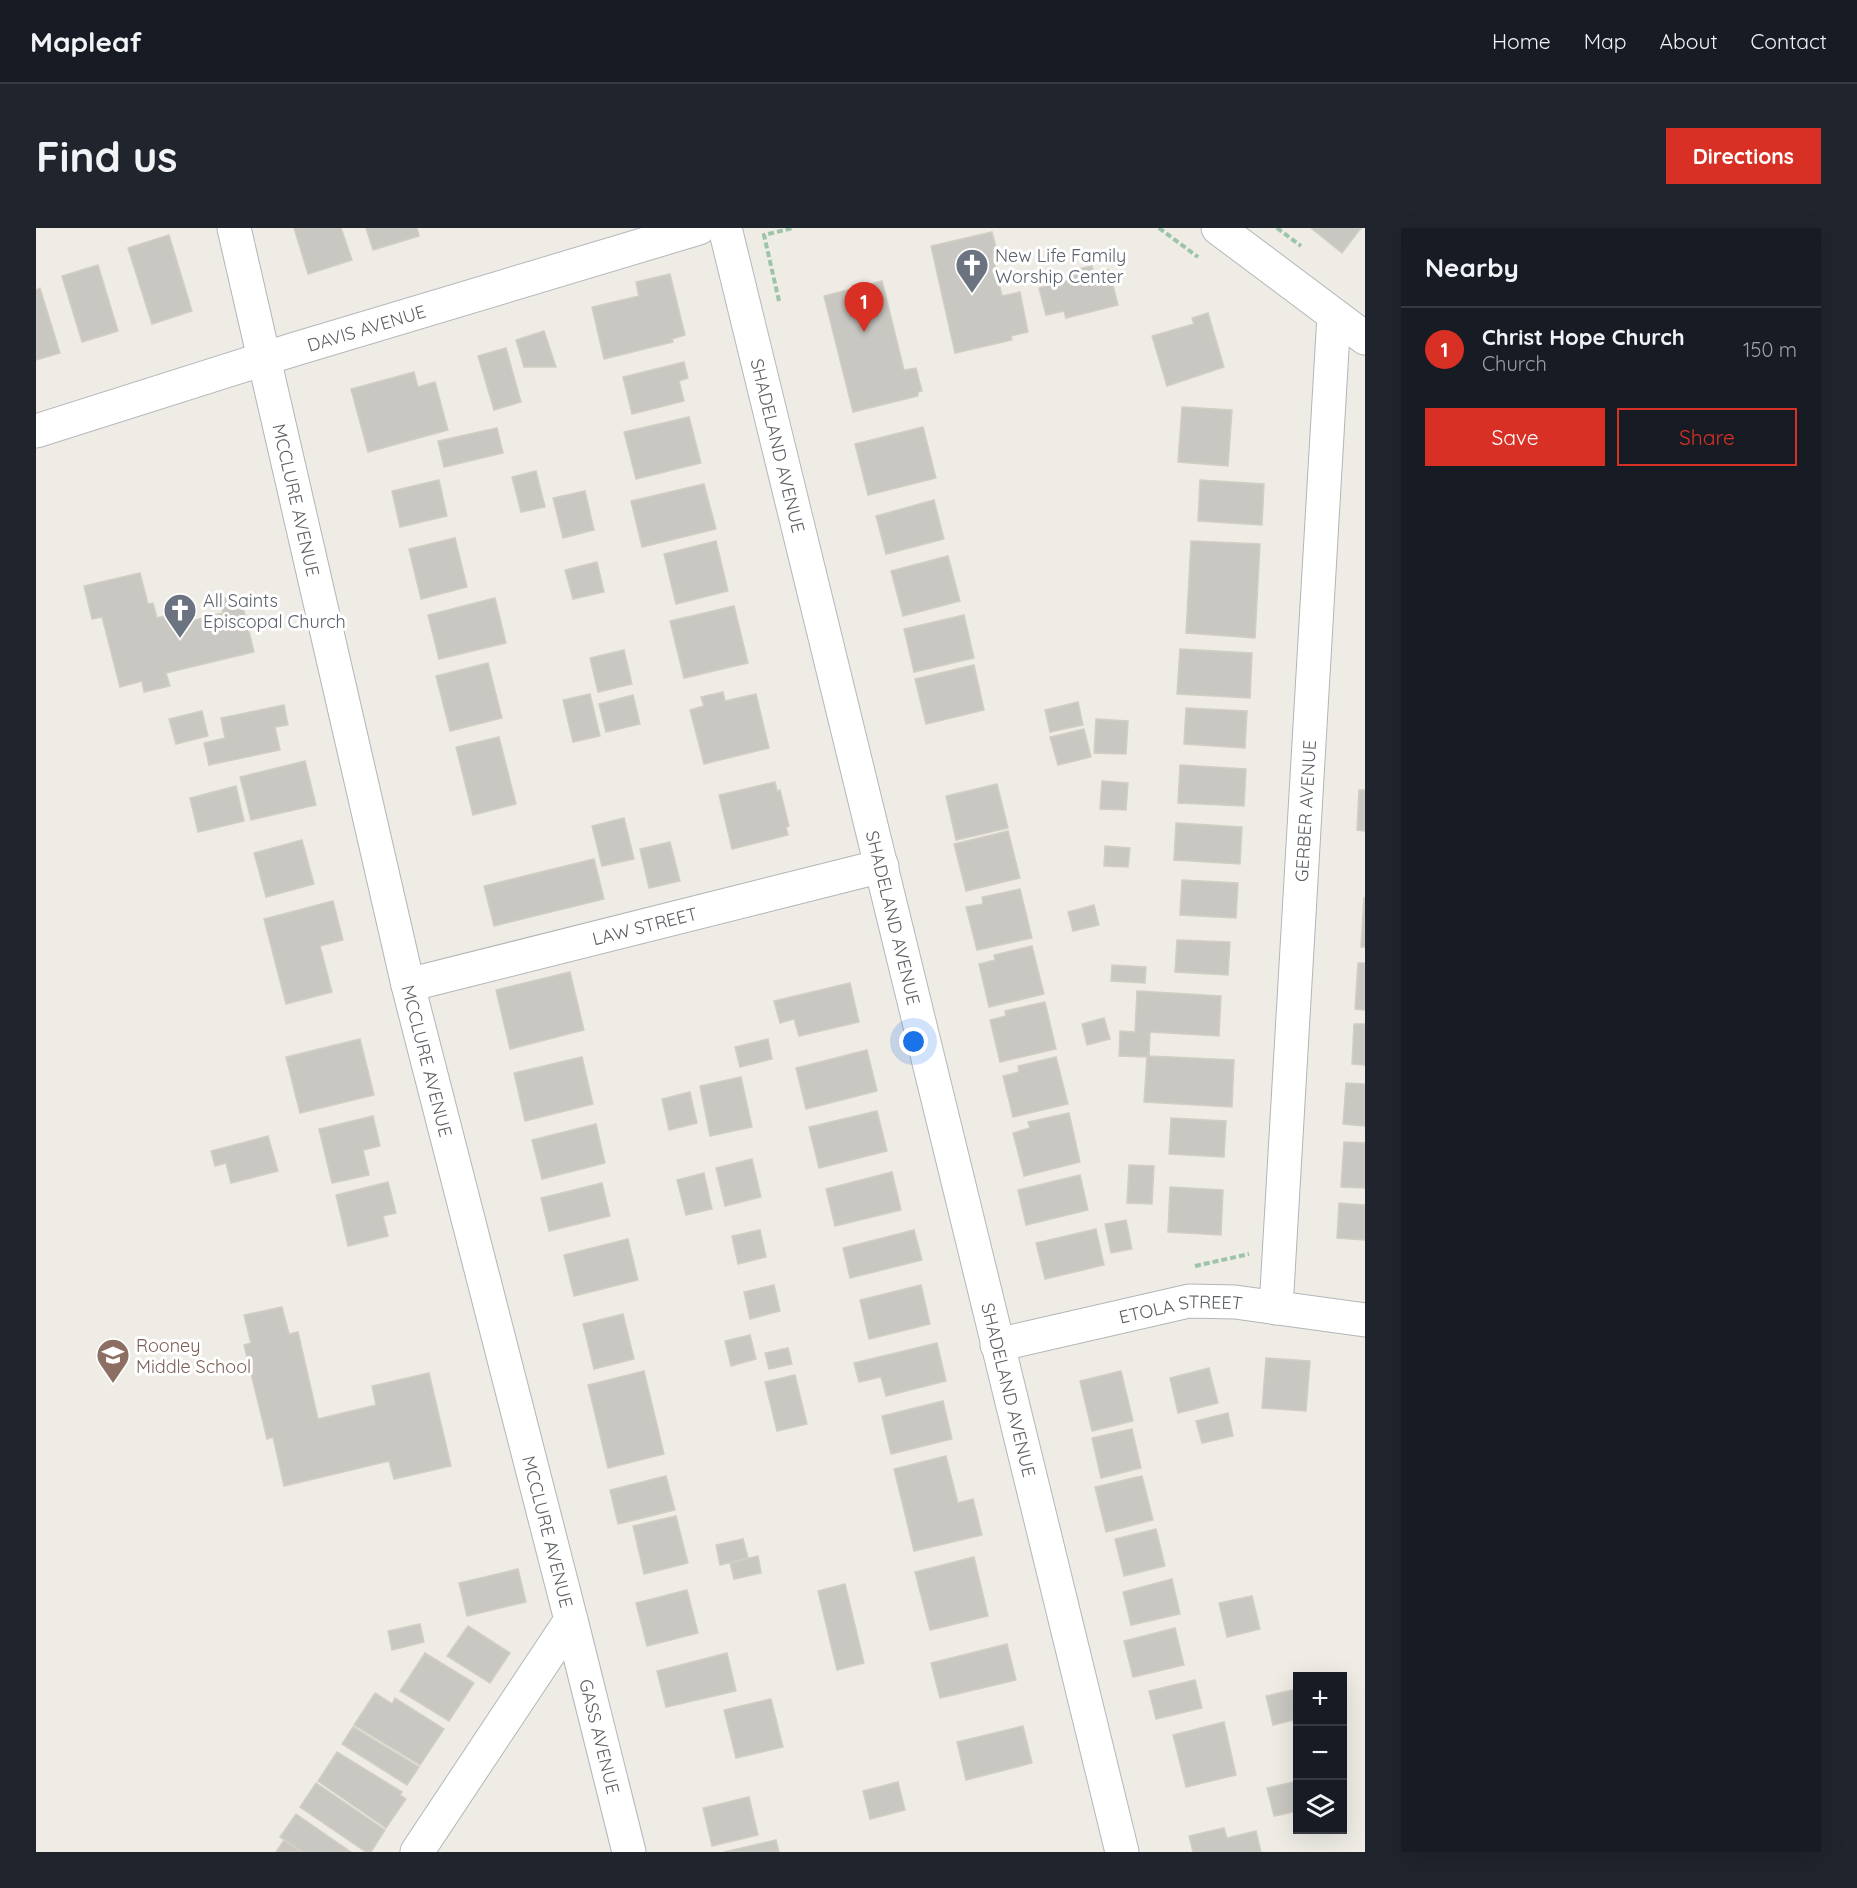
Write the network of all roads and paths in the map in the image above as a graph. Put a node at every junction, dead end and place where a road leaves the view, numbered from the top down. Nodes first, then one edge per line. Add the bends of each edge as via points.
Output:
1 (234, 228) edge
2 (699, 228) edge
3 (725, 228) edge
4 (793, 228) edge
5 (1160, 228) edge
6 (1218, 228) edge
7 (764, 235) dead end
8 (1207, 264) dead end
9 (1334, 315) junction
10 (1365, 338) edge
11 (264, 359) junction
12 (36, 431) edge
13 (882, 866) junction
14 (408, 985) junction
15 (1276, 1308) junction
16 (1365, 1320) edge
17 (997, 1345) junction
18 (571, 1620) junction
19 (417, 1852) edge
20 (629, 1852) edge
21 (1122, 1852) edge

1 - 11 street, MCCLURE AVENUE
2 - 11 street, DAVIS AVENUE
3 - 13 street, SHADELAND AVENUE
4 - 7 path
5 - 8 path
6 - 9 street
9 - 10 street
9 - 15 street, GERBER AVENUE
11 - 12 street, DAVIS AVENUE
11 - 14 street, MCCLURE AVENUE
13 - 14 street, LAW STREET
13 - 17 street, SHADELAND AVENUE
14 - 18 street, MCCLURE AVENUE
15 - 16 street, ETOLA STREET
15 - 17 street, ETOLA STREET via 1189,1301
17 - 21 street, SHADELAND AVENUE
18 - 19 street, MCCLURE AVENUE
18 - 20 street, GASS AVENUE

